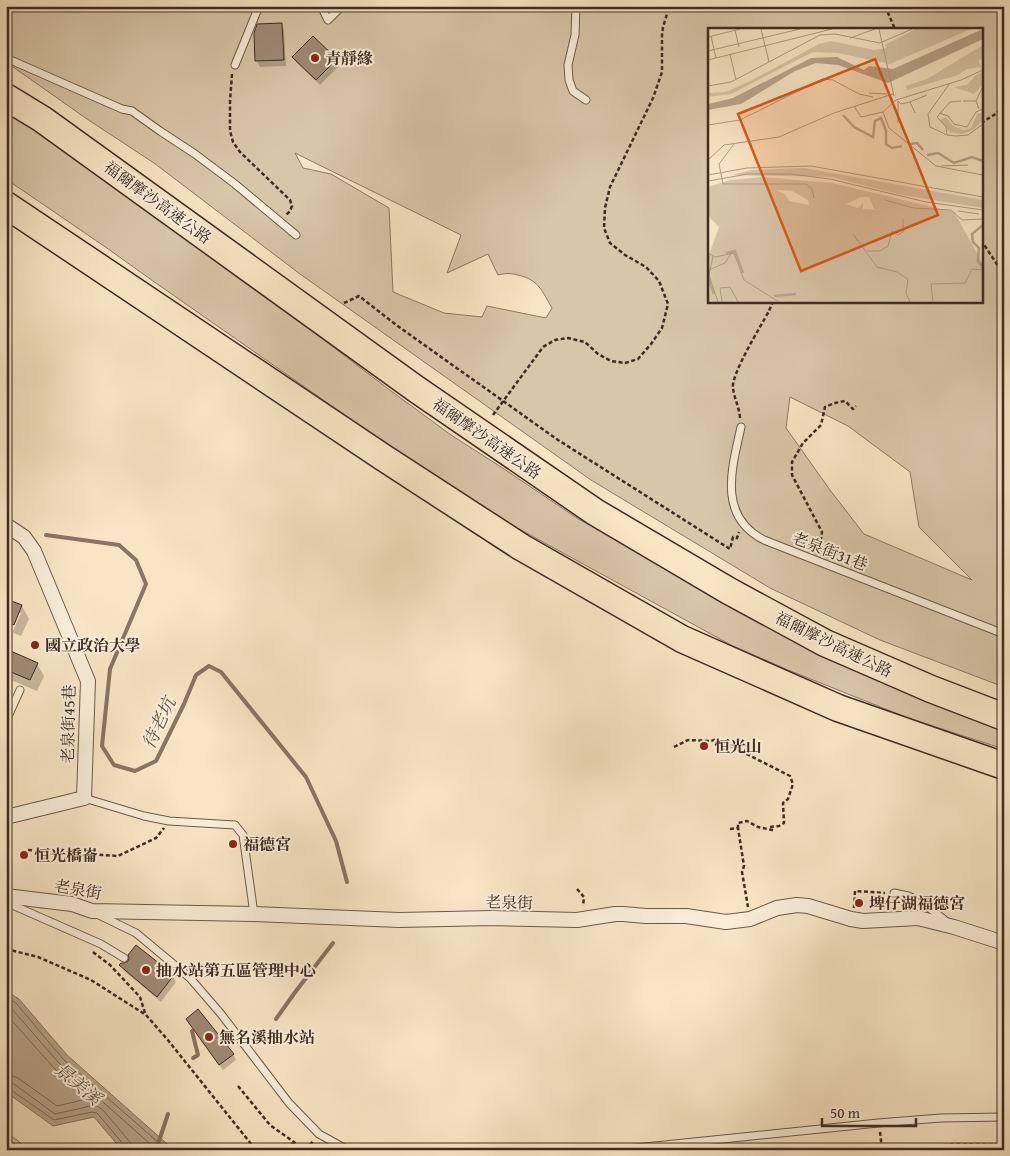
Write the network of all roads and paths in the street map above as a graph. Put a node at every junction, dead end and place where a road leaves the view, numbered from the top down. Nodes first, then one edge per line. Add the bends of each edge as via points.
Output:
1 (259, 6) edge
2 (321, 6) edge
3 (342, 6) edge
4 (576, 6) edge
5 (665, 6) edge
6 (885, 6) edge
7 (895, 28) edge
8 (6, 58) edge
9 (235, 65) joint
10 (6, 92) edge
11 (6, 97) edge
12 (586, 100) dead end
13 (1004, 105) edge
14 (42, 119) junction
15 (982, 122) edge
16 (6, 205) edge
17 (279, 221) junction
18 (296, 235) dead end
19 (982, 240) edge
20 (1004, 275) edge
21 (773, 302) edge
22 (344, 303) dead end
23 (503, 401) junction
24 (854, 407) dead end
25 (493, 415) dead end
26 (741, 427) joint
27 (743, 523) junction
28 (8, 526) edge
29 (824, 564) junction
30 (1004, 634) edge
31 (20, 690) dead end
32 (1004, 717) edge
33 (6, 722) edge
34 (674, 747) dead end
35 (1004, 766) edge
36 (84, 798) junction
37 (6, 817) edge
38 (169, 821) junction
39 (738, 828) junction
40 (730, 829) dead end
41 (28, 850) dead end
42 (577, 890) dead end
43 (894, 893) joint
44 (6, 896) edge
45 (6, 900) edge
46 (747, 902) dead end
47 (92, 911) junction
48 (854, 912) dead end
49 (254, 914) junction
50 (586, 919) junction
51 (954, 927) junction
52 (1004, 943) edge
53 (88, 948) dead end
54 (6, 949) edge
55 (124, 958) dead end
56 (146, 1015) junction
57 (238, 1086) dead end
58 (1004, 1117) edge
59 (878, 1123) junction
60 (6, 1140) edge
61 (294, 1142) junction
62 (1004, 1145) edge
63 (19, 1150) edge
64 (256, 1150) edge
65 (285, 1150) edge
66 (299, 1150) edge
67 (348, 1150) edge
68 (616, 1150) edge
69 (884, 1150) edge

1 - 9 lane
2 - 3 lane via 328,20
4 - 12 lane via 569,80 573,91
5 - 23 path via 662,72 654,98 610,187 604,228 610,243 646,267 659,281 668,304 662,328 638,359 625,363 611,361 585,342 568,338 555,340 543,347
6 - 7 path
8 - 17 lane via 132,111 196,154
9 - 17 path via 230,132 240,152 290,200 290,211
10 - 14 highway
11 - 14 highway, 福爾摩沙高速公路
13 - 15 path via 998,113
14 - 32 highway, 福爾摩沙高速公路 via 416,390 594,512 729,592 825,643
16 - 35 highway via 440,495 521,547 674,634 838,708
17 - 18 lane
19 - 20 path
21 - 26 path via 735,374 733,387 740,408
22 - 23 path via 359,296
23 - 25 path
23 - 27 path via 558,440 730,549 733,537 737,538
24 - 29 path via 845,401 825,407 820,425 803,443 792,462 792,475 822,532 820,546
26 - 27 lane, 老泉街31巷 via 732,469 731,494
27 - 29 lane, 老泉街31巷 via 756,536
28 - 36 street, 老泉街45巷 via 24,537 34,551 88,682
29 - 30 lane, 老泉街31巷
31 - 33 lane
34 - 39 path via 688,740 711,741 717,738 790,776 793,784 788,799 783,803 784,823 770,827 772,830 747,822 738,823
36 - 37 street
36 - 38 lane
38 - 41 path via 156,838 118,856
38 - 49 lane via 234,825 243,835
39 - 40 path
39 - 46 path
42 - 50 path via 584,897 582,907
43 - 48 path via 854,892
43 - 51 lane via 922,902
44 - 47 street, 老泉街 via 72,904
45 - 55 lane
47 - 49 street, 老泉街
47 - 67 lane via 136,933 190,978 289,1103 319,1134
49 - 50 street, 老泉街 via 399,920
50 - 51 street, 老泉街 via 623,914 699,917 726,922 750,919 777,908 797,905 863,921 918,918
51 - 52 street, 老泉街
53 - 56 path via 110,965 140,997
54 - 56 path via 38,957 91,980
56 - 64 path
57 - 61 path via 270,1126
58 - 59 lane
59 - 68 lane
59 - 69 path
60 - 63 path
61 - 65 path
61 - 66 path
62 - 69 path via 956,1144

